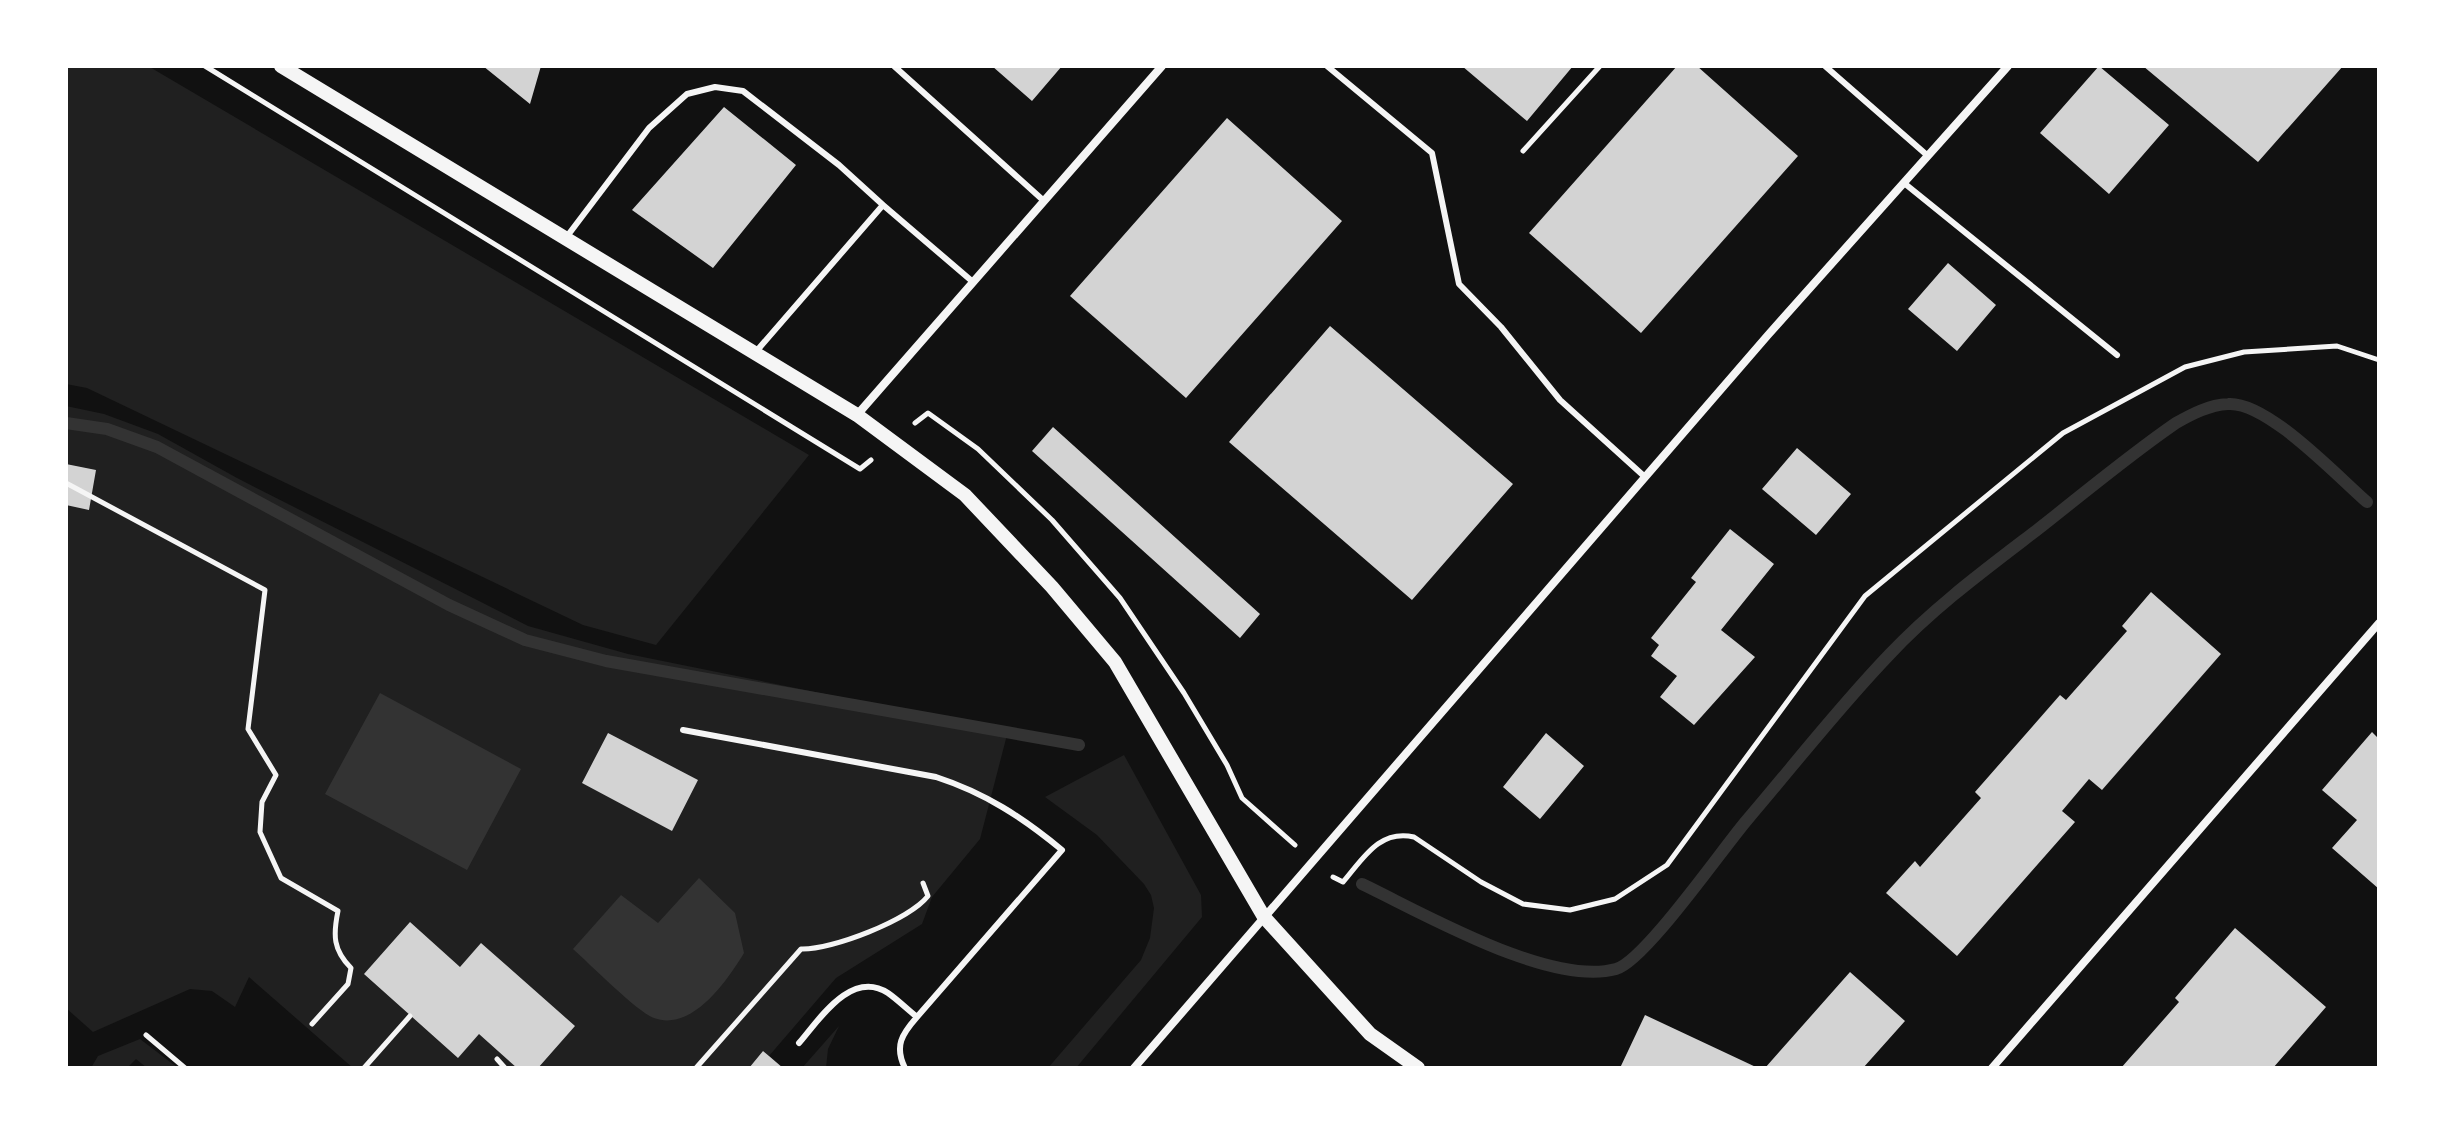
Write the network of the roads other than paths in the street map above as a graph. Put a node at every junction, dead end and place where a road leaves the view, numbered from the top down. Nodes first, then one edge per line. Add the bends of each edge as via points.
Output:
1 (281, 66) edge
2 (894, 66) edge
3 (1162, 66) edge
4 (1327, 66) edge
5 (1825, 66) edge
6 (2008, 66) edge
7 (300, 71) edge
8 (1928, 156) junction
9 (1904, 183) junction
10 (1044, 201) junction
11 (883, 205) junction
12 (565, 239) junction
13 (973, 282) junction
14 (754, 354) junction
15 (2117, 355) dead end
16 (857, 415) junction
17 (1645, 477) junction
18 (2379, 623) edge
19 (683, 730) dead end
20 (1264, 917) junction
21 (917, 1017) junction
22 (799, 1043) dead end
23 (905, 1068) edge
24 (1134, 1068) edge
25 (1418, 1068) edge
26 (1992, 1068) edge

1 - 7 street
2 - 10 lane
3 - 10 street
4 - 17 lane via 1432,153 1459,284 1560,400
5 - 8 lane
6 - 8 street
7 - 12 street
8 - 9 street
9 - 15 lane
9 - 17 street
10 - 13 street
11 - 12 lane via 743,91 715,87 687,94 649,128
11 - 13 lane
11 - 14 lane
12 - 14 street
13 - 16 street
14 - 16 street
16 - 20 street via 965,495 1115,662
17 - 20 street
18 - 26 street
19 - 21 lane via 949,781 1024,818 1062,850
20 - 24 street
20 - 25 street via 1370,1034
21 - 22 lane via 885,991 853,989
21 - 23 lane via 900,1040

